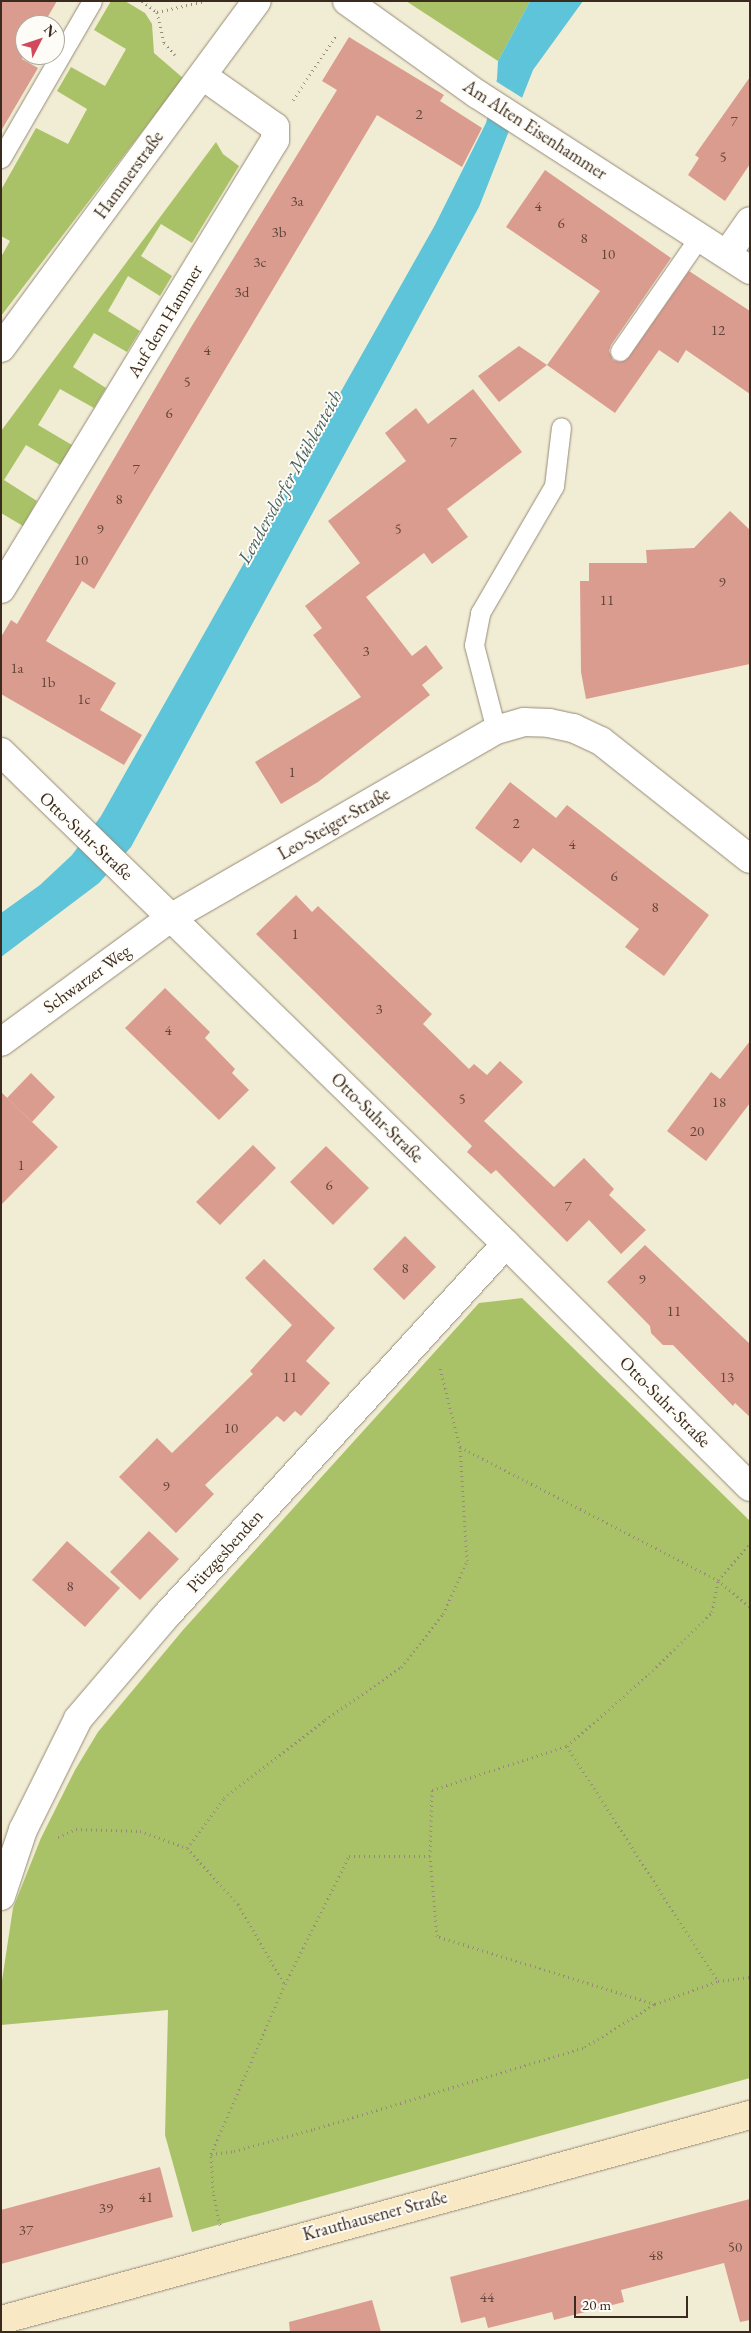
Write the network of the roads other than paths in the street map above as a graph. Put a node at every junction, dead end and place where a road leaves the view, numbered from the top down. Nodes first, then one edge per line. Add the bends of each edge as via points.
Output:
1 (92, 1) edge
2 (257, 1) edge
3 (351, 4) edge
4 (203, 76) junction
5 (1, 158) edge
6 (750, 221) edge
7 (700, 236) junction
8 (727, 254) junction
9 (750, 270) edge
10 (1, 348) edge
11 (620, 351) dead end
12 (561, 427) dead end
13 (1, 589) edge
14 (496, 730) junction
15 (1, 752) edge
16 (750, 859) edge
17 (172, 917) junction
18 (1, 1042) edge
19 (506, 1244) junction
20 (750, 1487) edge
21 (1, 1896) edge
22 (750, 2115) edge
23 (1, 2320) edge

1 - 5 lane
2 - 4 street, Hammerstraße
3 - 7 street, Am Alten Eisenhammer via 477,94
4 - 10 street, Hammerstraße
4 - 13 street, Auf dem Hammer via 275,127 275,140
6 - 8 street
7 - 8 street, Am Alten Eisenhammer
7 - 11 lane
8 - 9 street, Am Alten Eisenhammer
12 - 14 lane via 554,486 480,613 474,646
14 - 16 street, Leo-Steiger-Straße via 524,722 549,723 573,728 601,742
14 - 17 street, Leo-Steiger-Straße
15 - 17 street, Otto-Suhr-Straße via 61,814
17 - 18 street, Schwarzer Weg
17 - 19 street, Otto-Suhr-Straße
19 - 20 street, Otto-Suhr-Straße
19 - 21 street, Pützgesbenden via 166,1616 78,1719 23,1830
22 - 23 street, Krauthausener Straße

